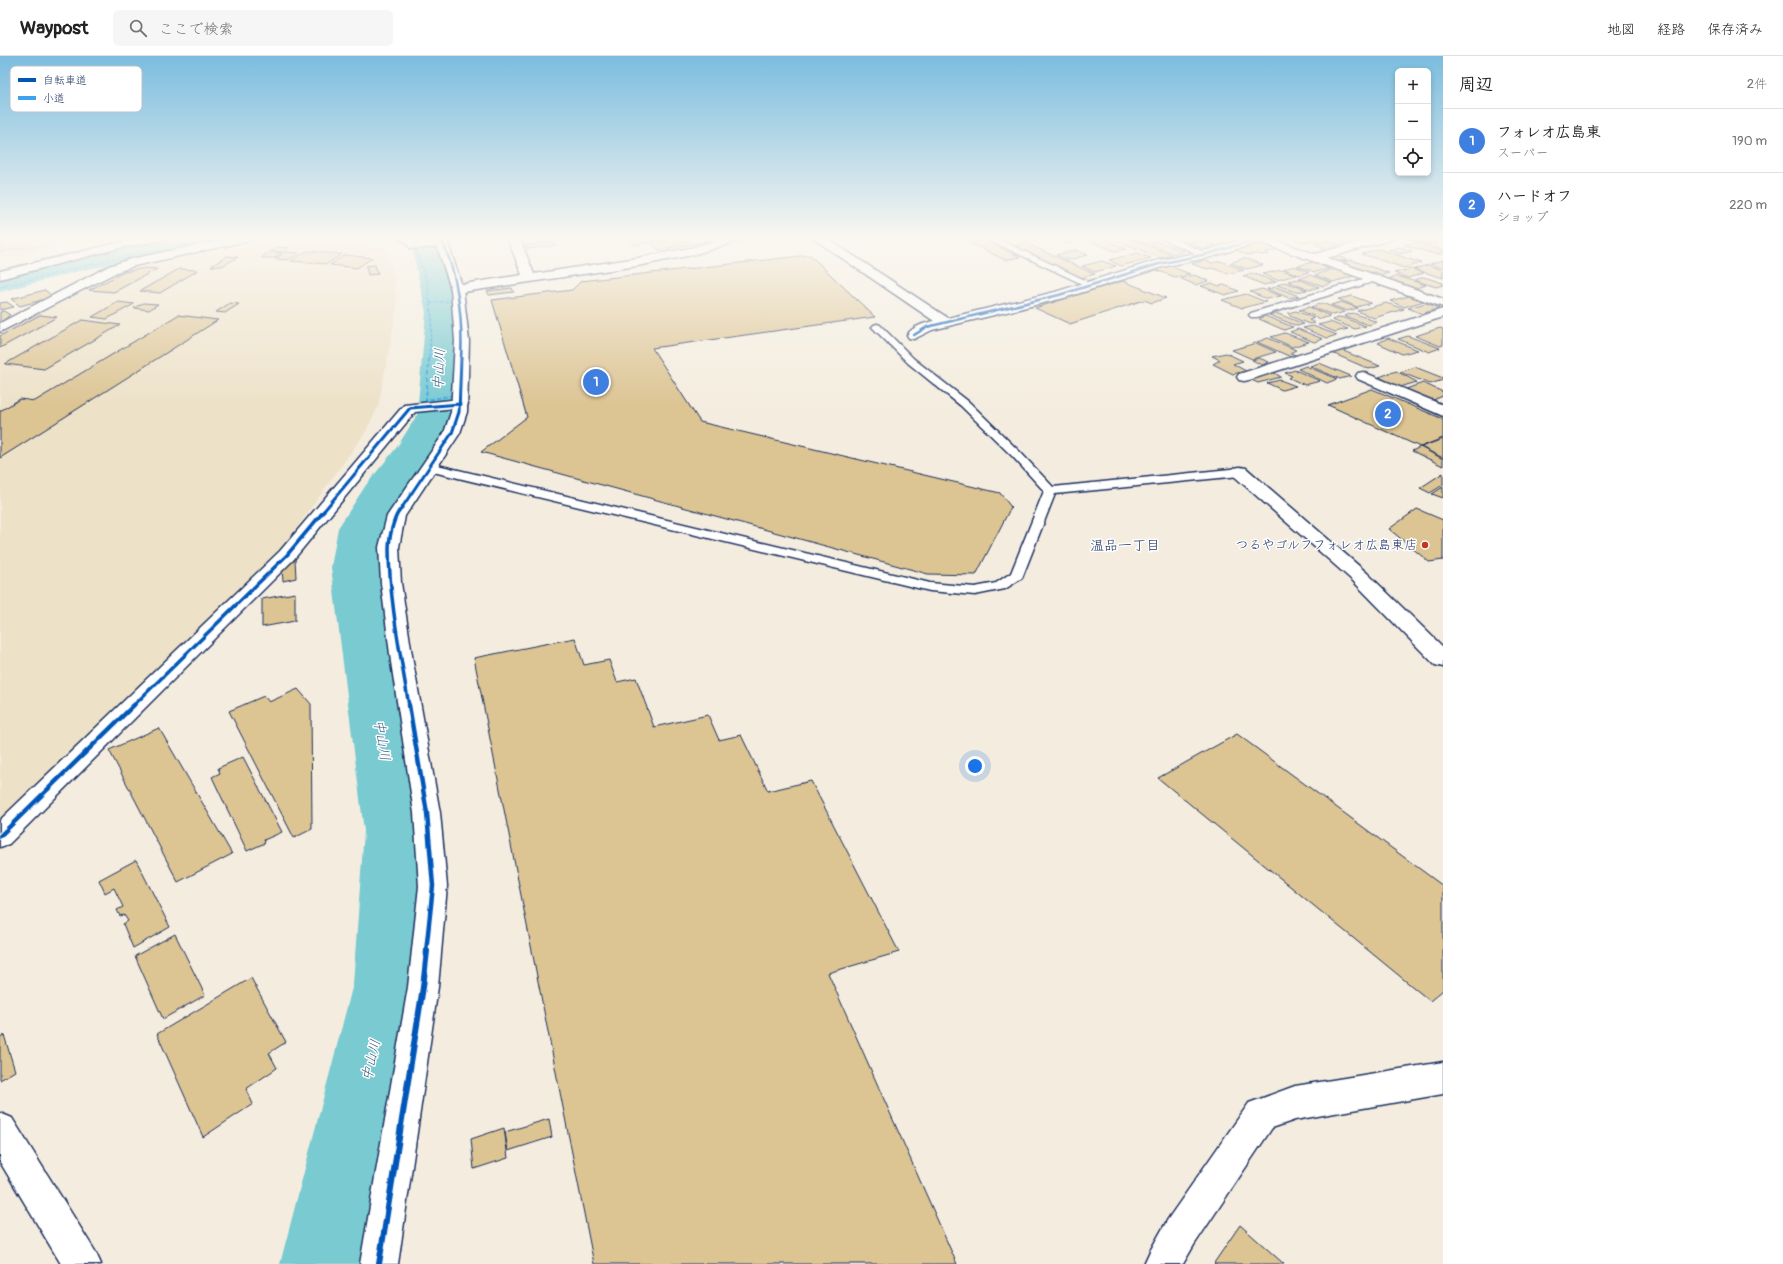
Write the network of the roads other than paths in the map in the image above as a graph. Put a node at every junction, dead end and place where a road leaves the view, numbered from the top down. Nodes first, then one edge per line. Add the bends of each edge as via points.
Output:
1 (66, 293) edge
2 (457, 293) edge
3 (902, 293) edge
4 (1064, 293) edge
5 (1325, 293) edge
6 (1419, 293) edge
7 (1440, 300) edge
8 (1443, 313) edge
9 (1254, 315) dead end
10 (946, 323) junction
11 (877, 327) dead end
12 (0, 328) edge
13 (914, 335) dead end
14 (1363, 376) dead end
15 (1244, 377) dead end
16 (460, 404) junction
17 (1443, 410) edge
18 (429, 467) junction
19 (1240, 472) joint
20 (1050, 491) junction
21 (1443, 660) edge
22 (0, 836) edge
23 (1443, 1078) edge
24 (0, 1130) edge
25 (82, 1264) edge
26 (379, 1264) edge
27 (1164, 1264) edge

1 - 12 street
2 - 16 street via 462,340
3 - 10 street
4 - 10 street
5 - 9 lane
6 - 7 street
8 - 15 street
10 - 13 street via 927,327
11 - 20 lane via 910,361 965,404
14 - 17 street
16 - 18 street via 452,432
16 - 22 street via 410,408 287,555
18 - 20 lane via 930,587 975,591 1000,586 1017,575
18 - 26 street via 396,516 389,547 391,583 402,662 427,813 433,886 424,987
19 - 20 lane
19 - 21 street via 1360,577
23 - 27 street via 1295,1103 1261,1116 1181,1232
24 - 25 street

